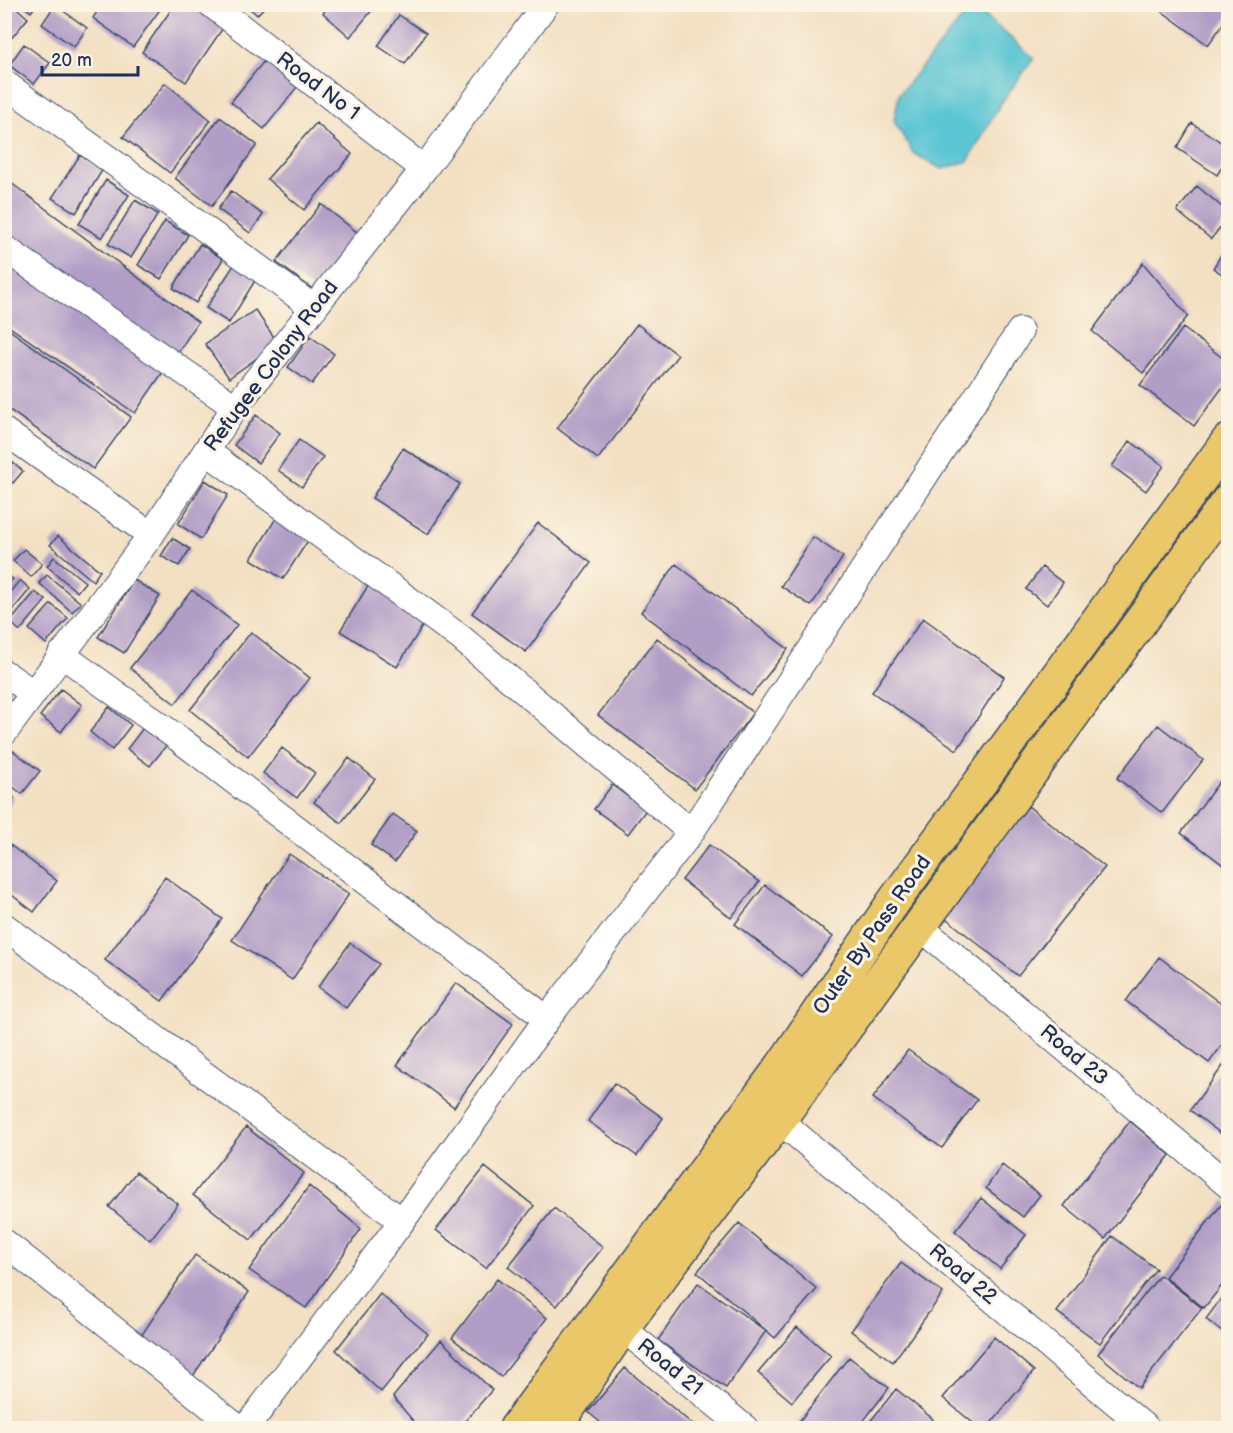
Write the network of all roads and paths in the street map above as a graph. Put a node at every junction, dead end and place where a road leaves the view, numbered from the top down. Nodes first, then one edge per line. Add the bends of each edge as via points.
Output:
1 (211, 4) edge
2 (546, 4) edge
3 (4, 83) edge
4 (424, 169) junction
5 (4, 248) edge
6 (314, 308) junction
7 (1020, 331) dead end
8 (236, 407) junction
9 (4, 431) edge
10 (1228, 441) edge
11 (206, 451) junction
12 (1228, 501) edge
13 (151, 535) junction
14 (61, 654) junction
15 (4, 672) edge
16 (32, 692) junction
17 (4, 733) edge
18 (691, 832) junction
19 (4, 926) edge
20 (919, 926) junction
21 (547, 1019) junction
22 (779, 1120) junction
23 (1228, 1185) edge
24 (402, 1221) junction
25 (4, 1242) edge
26 (622, 1328) junction
27 (238, 1428) edge
28 (246, 1428) edge
29 (516, 1428) edge
30 (555, 1428) edge
31 (745, 1428) edge
32 (1146, 1428) edge

1 - 4 street, Road No 1
2 - 4 street, Refugee Colony Road
3 - 6 street
4 - 6 street, Refugee Colony Road
5 - 8 street
6 - 8 street, Refugee Colony Road
7 - 18 street
8 - 11 street, Refugee Colony Road
9 - 13 street
10 - 29 main road, Outer By Pass Road via 892,904 782,1066
11 - 13 street, Refugee Colony Road
11 - 18 street via 461,639
12 - 20 main road, Outer By Pass Road
13 - 14 street, Refugee Colony Road
14 - 16 street, Refugee Colony Road
14 - 21 street
15 - 16 street
16 - 17 street, Refugee Colony Road
18 - 21 street
19 - 24 street
20 - 22 main road, Outer By Pass Road
20 - 23 street, Road 23
21 - 24 street
22 - 26 main road, Outer By Pass Road
22 - 32 street, Road 22
24 - 28 street
25 - 27 street
26 - 30 main road, Outer By Pass Road
26 - 31 street, Road 21

